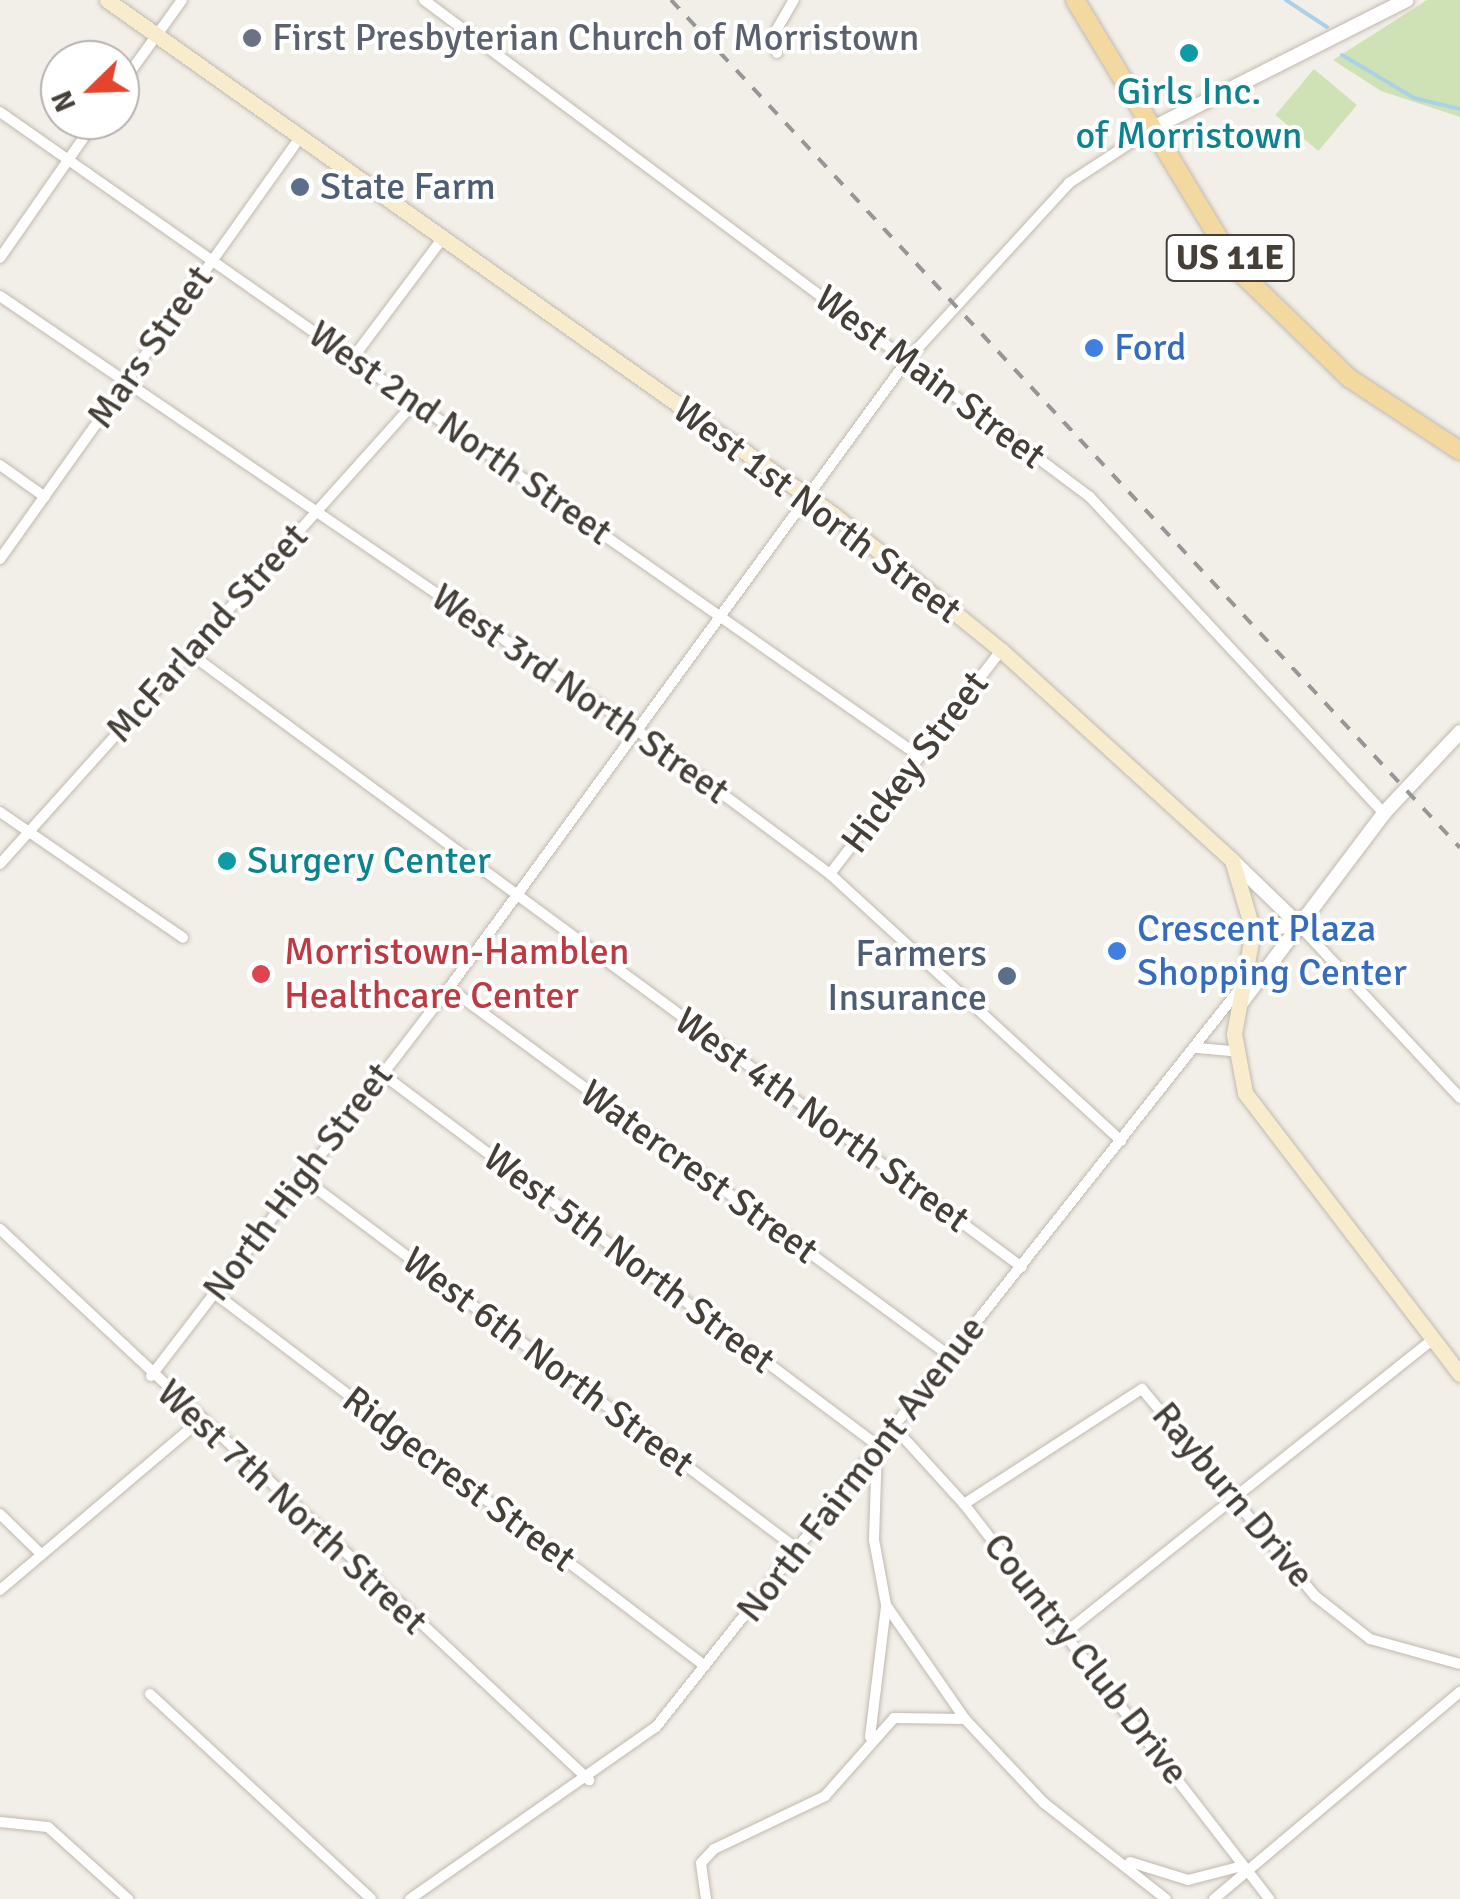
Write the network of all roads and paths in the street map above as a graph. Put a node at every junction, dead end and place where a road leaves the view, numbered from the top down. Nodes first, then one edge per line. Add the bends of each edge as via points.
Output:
1 (107, 0) edge
2 (182, 0) edge
3 (424, 0) edge
4 (794, 0) edge
5 (1074, 0) edge
6 (1406, 0) edge
7 (157, 34) junction
8 (778, 53) dead end
9 (140, 58) edge
10 (0, 112) edge
11 (1153, 128) junction
12 (301, 136) junction
13 (82, 140) edge
14 (67, 161) junction
15 (444, 238) junction
16 (0, 258) edge
17 (210, 260) junction
18 (0, 296) edge
19 (352, 359) junction
20 (908, 359) junction
21 (127, 380) junction
22 (415, 402) junction
23 (1460, 451) edge
24 (0, 464) edge
25 (805, 494) junction
26 (44, 498) junction
27 (317, 511) junction
28 (0, 558) edge
29 (721, 612) junction
30 (1000, 650) junction
31 (188, 652) junction
32 (634, 728) junction
33 (1460, 732) edge
34 (919, 756) junction
35 (0, 812) edge
36 (1384, 813) junction
37 (30, 832) junction
38 (1232, 860) junction
39 (0, 864) edge
40 (830, 874) junction
41 (515, 894) junction
42 (1298, 924) junction
43 (1253, 931) junction
44 (183, 938) dead end
45 (1250, 973) junction
46 (449, 988) junction
47 (1241, 1002) junction
48 (1197, 1048) junction
49 (1234, 1050) junction
50 (381, 1073) junction
51 (1460, 1098) edge
52 (1121, 1141) junction
53 (300, 1176) junction
54 (0, 1230) edge
55 (1022, 1267) junction
56 (213, 1292) junction
57 (1432, 1339) junction
58 (950, 1356) junction
59 (1460, 1374) edge
60 (152, 1376) junction
61 (197, 1423) junction
62 (893, 1426) junction
63 (877, 1445) junction
64 (1231, 1496) junction
65 (964, 1504) junction
66 (0, 1514) edge
67 (796, 1548) junction
68 (39, 1552) junction
69 (0, 1590) edge
70 (886, 1605) junction
71 (1066, 1633) junction
72 (1460, 1664) edge
73 (705, 1666) junction
74 (1460, 1692) edge
75 (150, 1694) dead end
76 (966, 1719) junction
77 (870, 1737) junction
78 (589, 1780) junction
79 (0, 1822) edge
80 (1124, 1860) junction
81 (1248, 1863) junction
82 (128, 1899) edge
83 (371, 1899) edge
84 (410, 1899) edge
85 (706, 1899) edge
86 (1166, 1899) edge
87 (1214, 1899) edge
88 (1269, 1899) edge

1 - 7 main road, West 1st North Street
2 - 7 street
3 - 20 street, West Main Street
4 - 8 street via 776,29
5 - 11 main road, US 11E
6 - 11 street
7 - 9 street
7 - 12 main road, West 1st North Street
10 - 14 street, West 2nd North Street
11 - 20 street, North High Street via 1104,152 1069,183
11 - 23 main road, US 11E via 1238,270 1289,328
12 - 15 main road, West 1st North Street
12 - 17 street, Mars Street
13 - 14 street
14 - 16 street
14 - 17 street, West 2nd North Street
15 - 19 street
15 - 25 main road, West 1st North Street
17 - 19 street, West 2nd North Street
17 - 21 street, Mars Street
18 - 21 street, West 3rd North Street
19 - 22 street, West 2nd North Street
20 - 25 street, North High Street
20 - 36 street, West Main Street via 1090,497
21 - 26 street, Mars Street
21 - 27 street, West 3rd North Street
22 - 27 street, McFarland Street
22 - 29 street, West 2nd North Street
24 - 26 street
25 - 29 street, North High Street
25 - 30 main road, West 1st North Street
26 - 28 street, Mars Street
27 - 31 street, McFarland Street
27 - 32 street, West 3rd North Street
29 - 32 street, North High Street
29 - 34 street, West 2nd North Street
30 - 34 street, Hickey Street
30 - 38 main road, West 1st North Street
31 - 37 street, McFarland Street
31 - 41 street, West 4th North Street
32 - 40 street, West 3rd North Street
32 - 41 street, North High Street
33 - 36 street
34 - 40 street, Hickey Street
35 - 37 street
36 - 42 street
37 - 39 street, McFarland Street
37 - 44 street
38 - 42 street, West 1st North Street
38 - 43 main road
40 - 52 street, West 3rd North Street
41 - 46 street, North High Street
41 - 55 street, West 4th North Street
42 - 43 street
42 - 47 street
42 - 51 street, West 1st North Street
43 - 45 main road
45 - 47 main road
45 - 48 street, North Fairmont Avenue
46 - 50 street, North High Street
46 - 58 street, Watercrest Street
47 - 49 main road
48 - 49 street
48 - 52 street, North Fairmont Avenue
49 - 57 main road via 1263,1123
50 - 53 street, North High Street
50 - 63 street, West 5th North Street
52 - 55 street, North Fairmont Avenue
53 - 56 street, North High Street
53 - 67 street, West 6th North Street
54 - 60 street, West 7th North Street
55 - 58 street, North Fairmont Avenue
56 - 60 street, North High Street
56 - 73 street, Ridgecrest Street
57 - 59 main road
57 - 64 street
58 - 62 street, North Fairmont Avenue
60 - 61 street, West 7th North Street
61 - 68 street
61 - 78 street, West 7th North Street
62 - 63 street, North Fairmont Avenue
62 - 65 street, Country Club Drive
63 - 67 street, North Fairmont Avenue
63 - 70 street via 874,1540
64 - 65 street, Rayburn Drive via 1142,1389
64 - 71 street
64 - 72 street, Rayburn Drive via 1315,1596 1370,1639
65 - 71 street, Country Club Drive
66 - 68 street
67 - 73 street, North Fairmont Avenue
68 - 69 street
70 - 76 street
70 - 77 street
71 - 81 street, Country Club Drive
73 - 78 street, North Fairmont Avenue via 656,1727
74 - 81 street
75 - 83 street
76 - 77 street via 894,1718
76 - 80 street via 1044,1802
77 - 85 street via 826,1796 714,1848 701,1863
78 - 84 street, North Fairmont Avenue
79 - 82 street via 48,1827
80 - 81 street via 1188,1880
80 - 86 street
81 - 87 street
81 - 88 street, Country Club Drive

